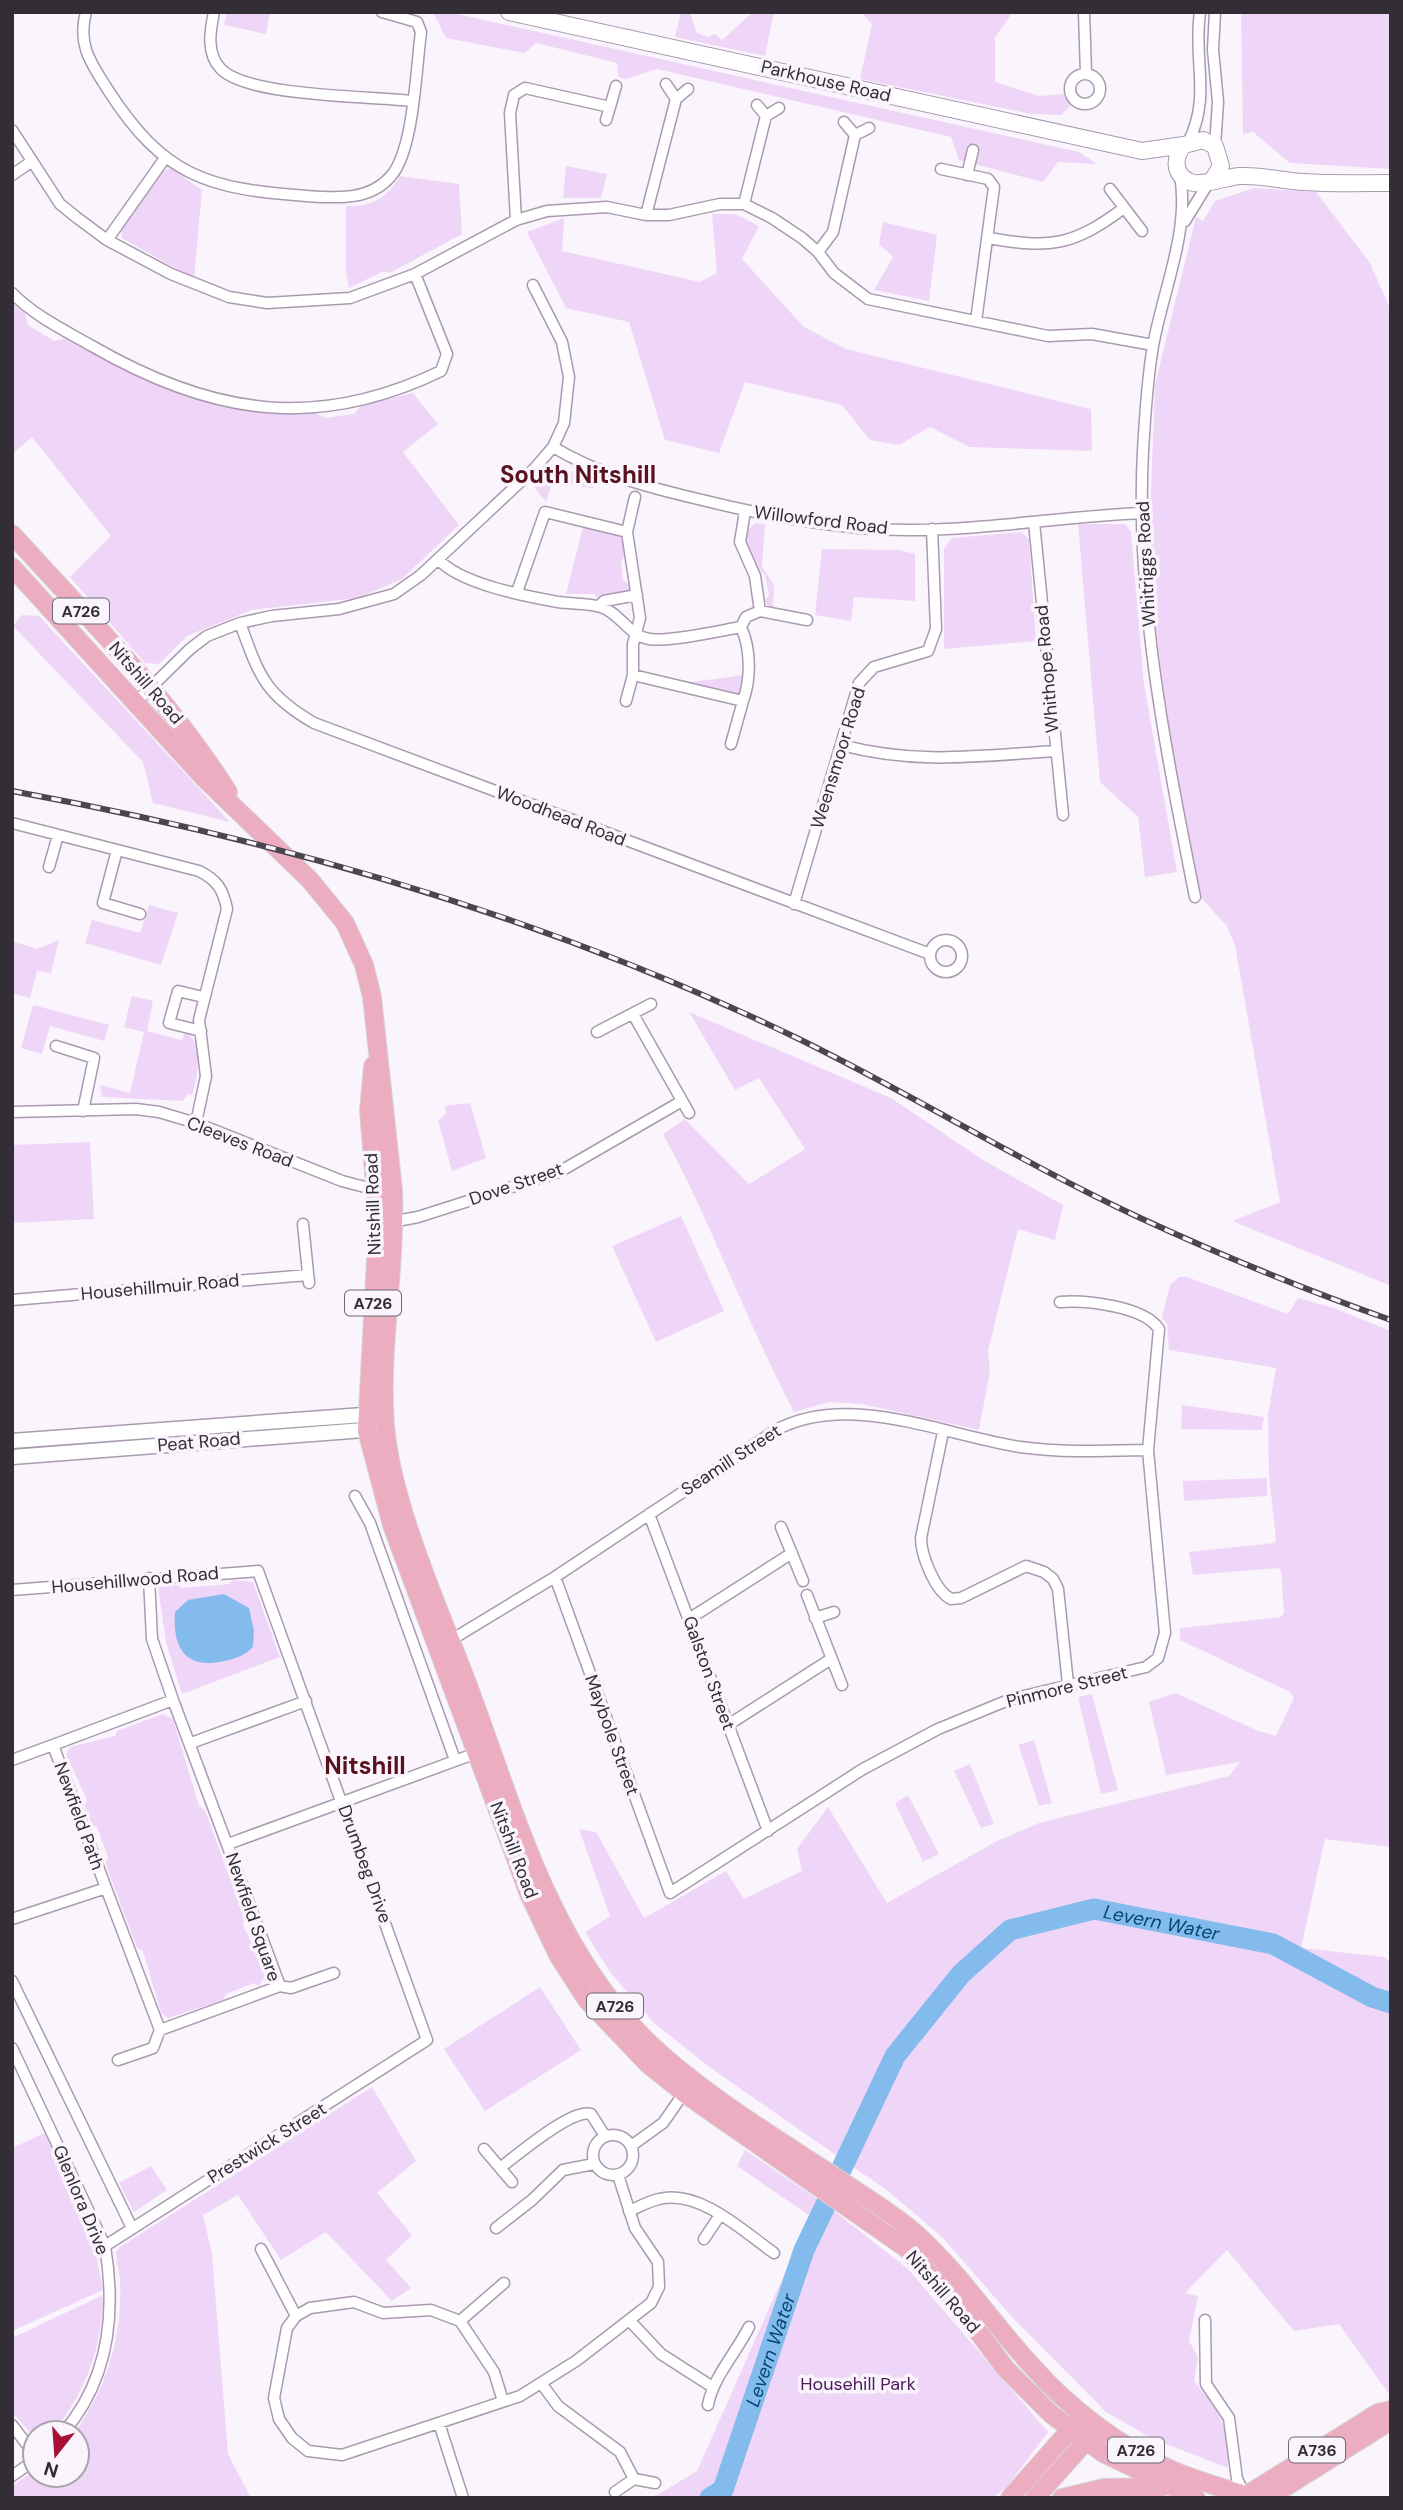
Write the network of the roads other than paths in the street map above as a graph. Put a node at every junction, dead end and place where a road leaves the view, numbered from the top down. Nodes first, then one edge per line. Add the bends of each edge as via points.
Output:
1 (86, 12) edge
2 (214, 12) edge
3 (382, 12) edge
4 (509, 12) edge
5 (1084, 12) edge
6 (1200, 12) edge
7 (1215, 12) edge
8 (546, 16) edge
9 (1086, 73) dead end
10 (666, 84) dead end
11 (616, 86) dead end
12 (688, 89) dead end
13 (676, 99) junction
14 (412, 101) junction
15 (757, 105) dead end
16 (610, 107) junction
17 (779, 108) dead end
18 (766, 116) junction
19 (606, 120) dead end
20 (844, 122) dead end
21 (869, 128) dead end
22 (12, 130) edge
23 (855, 135) junction
24 (1187, 143) junction
25 (1217, 149) junction
26 (973, 150) dead end
27 (1142, 151) junction
28 (165, 158) junction
29 (31, 162) junction
30 (942, 169) dead end
31 (1179, 173) junction
32 (12, 175) edge
33 (967, 175) junction
34 (1258, 176) junction
35 (1211, 180) junction
36 (1391, 183) edge
37 (1110, 189) dead end
38 (744, 204) junction
39 (1124, 208) junction
40 (646, 215) junction
41 (516, 220) junction
42 (1180, 230) junction
43 (1142, 231) dead end
44 (989, 239) junction
45 (107, 240) junction
46 (818, 252) junction
47 (415, 274) junction
48 (533, 285) dead end
49 (12, 293) edge
50 (976, 321) junction
51 (1153, 345) junction
52 (553, 447) junction
53 (635, 497) dead end
54 (745, 511) junction
55 (1142, 513) junction
56 (1034, 522) junction
57 (932, 529) junction
58 (626, 532) junction
59 (12, 534) edge
60 (438, 559) junction
61 (12, 567) edge
62 (517, 592) junction
63 (637, 595) junction
64 (598, 606) junction
65 (760, 611) junction
66 (807, 620) dead end
67 (240, 623) junction
68 (741, 627) junction
69 (635, 634) junction
70 (633, 675) junction
71 (151, 687) junction
72 (626, 701) dead end
73 (743, 701) junction
74 (135, 703) junction
75 (731, 744) dead end
76 (841, 745) junction
77 (1055, 751) junction
78 (240, 810) junction
79 (1063, 815) dead end
80 (12, 823) edge
81 (58, 835) junction
82 (117, 849) junction
83 (49, 867) dead end
84 (1195, 897) dead end
85 (794, 904) junction
86 (139, 914) dead end
87 (930, 954) dead end
88 (203, 997) junction
89 (651, 1004) dead end
90 (633, 1014) junction
91 (201, 1031) junction
92 (597, 1032) dead end
93 (375, 1038) junction
94 (57, 1046) dead end
95 (682, 1101) junction
96 (83, 1111) junction
97 (12, 1112) edge
98 (689, 1113) dead end
99 (196, 1123) junction
100 (393, 1190) junction
101 (374, 1191) junction
102 (386, 1222) junction
103 (303, 1224) dead end
104 (12, 1300) edge
105 (1060, 1302) dead end
106 (376, 1421) junction
107 (943, 1432) junction
108 (12, 1441) edge
109 (1148, 1450) junction
110 (12, 1457) edge
111 (355, 1496) dead end
112 (649, 1514) junction
113 (781, 1527) dead end
114 (792, 1553) junction
115 (258, 1571) joint
116 (555, 1577) junction
117 (149, 1578) junction
118 (803, 1581) dead end
119 (12, 1590) edge
120 (807, 1595) dead end
121 (834, 1612) dead end
122 (816, 1618) junction
123 (689, 1619) junction
124 (444, 1644) junction
125 (831, 1659) junction
126 (1068, 1684) junction
127 (842, 1685) dead end
128 (173, 1700) junction
129 (306, 1701) junction
130 (728, 1725) junction
131 (191, 1744) junction
132 (53, 1745) junction
133 (484, 1750) junction
134 (12, 1760) edge
135 (455, 1760) junction
136 (342, 1802) junction
137 (768, 1831) junction
138 (228, 1844) junction
139 (106, 1888) junction
140 (670, 1892) joint
141 (12, 1919) edge
142 (334, 1973) dead end
143 (12, 1981) edge
144 (280, 1986) junction
145 (159, 2030) junction
146 (427, 2040) joint
147 (12, 2048) edge
148 (118, 2060) dead end
149 (689, 2086) junction
150 (605, 2136) junction
151 (631, 2146) junction
152 (484, 2150) dead end
153 (594, 2164) junction
154 (500, 2168) junction
155 (618, 2175) junction
156 (512, 2182) dead end
157 (629, 2211) junction
158 (720, 2215) junction
159 (883, 2218) junction
160 (132, 2228) junction
161 (496, 2228) dead end
162 (704, 2239) dead end
163 (105, 2246) junction
164 (261, 2249) dead end
165 (774, 2253) dead end
166 (504, 2283) dead end
167 (296, 2316) junction
168 (1205, 2320) dead end
169 (460, 2321) junction
170 (630, 2321) junction
171 (749, 2327) dead end
172 (541, 2383) junction
173 (711, 2386) junction
174 (503, 2401) junction
175 (708, 2405) dead end
176 (1391, 2410) edge
177 (1084, 2414) junction
178 (1391, 2417) edge
179 (73, 2419) edge
180 (439, 2423) junction
181 (1100, 2425) junction
182 (1071, 2430) junction
183 (1086, 2442) junction
184 (634, 2479) junction
185 (655, 2483) dead end
186 (1172, 2489) junction
187 (615, 2492) dead end
188 (1013, 2497) edge
189 (1247, 2497) edge
190 (463, 2498) edge
191 (1035, 2498) edge
192 (1062, 2498) edge
193 (1196, 2498) edge
194 (1268, 2498) edge

1 - 28 street via 82,26 86,55 127,120
2 - 14 street via 209,34 212,51 219,68 230,76 268,87
3 - 14 street via 416,22 421,32
4 - 8 main road, Parkhouse Road
5 - 9 street
6 - 24 street via 1197,56 1202,107
7 - 25 street
8 - 27 main road, Parkhouse Road
10 - 13 street
11 - 16 street
12 - 13 street
13 - 40 street
14 - 28 street via 400,164 382,185 361,195 342,198 244,191 203,180
15 - 18 street
16 - 19 street
16 - 41 street via 525,88 514,95 510,113
17 - 18 street
18 - 38 street
20 - 23 street
21 - 23 street
22 - 29 street
23 - 46 street via 834,232
24 - 25 main road, Parkhouse Road via 1203,140
24 - 27 main road, Parkhouse Road
24 - 31 main road via 1177,156
25 - 34 main road, Parkhouse Road
25 - 35 main road via 1221,166
26 - 33 street
27 - 31 main road, Parkhouse Road
28 - 45 street
29 - 32 street
29 - 45 street via 61,204
30 - 33 street
31 - 35 main road, Parkhouse Road via 1189,182
31 - 42 street, Whitriggs Road via 1184,199
33 - 44 street via 988,180 994,187
34 - 35 main road, Parkhouse Road
34 - 36 main road, Parkhouse Road via 1305,182
35 - 42 street, Whitriggs Road
37 - 39 street
38 - 40 street
38 - 46 street
39 - 43 street
39 - 44 street via 1097,228 1062,243 1030,246
40 - 41 street via 580,207
41 - 47 street
42 - 51 street, Whitriggs Road
44 - 50 street
45 - 47 street via 198,287 267,303 349,298
46 - 50 street via 834,273 869,299
47 - 49 street via 447,354 441,370 409,386 335,407 242,405 195,394 132,369 42,318
48 - 52 street via 562,342 569,377 564,423
50 - 51 street via 1048,335 1092,334
51 - 55 street, Whitriggs Road
52 - 54 street, Willowford Road via 601,472
52 - 60 street
53 - 58 street
54 - 57 street, Willowford Road via 861,528
54 - 65 street via 740,542 755,576
55 - 56 street, Willowford Road
55 - 84 street, Whitriggs Road via 1150,641
56 - 57 street, Willowford Road
56 - 77 street, Whithope Road
57 - 76 street, Weensmoor Road via 936,629 928,651 874,667 859,682
58 - 62 street via 545,512
58 - 63 street
59 - 71 main road, Nitshill Road / A726
60 - 62 street via 452,573
60 - 67 street via 394,594 339,610
61 - 74 main road, Nitshill Road / A726
62 - 64 street
63 - 64 street
63 - 69 street via 640,618
64 - 69 street via 612,611
65 - 66 street
65 - 68 street via 746,617
67 - 71 street via 207,636
67 - 85 street, Woodhead Road via 264,684 286,707 314,723
68 - 69 street via 650,639
68 - 73 street via 749,679
69 - 70 street
70 - 72 street
70 - 73 street
71 - 74 street
71 - 78 main road, Nitshill Road / A726 via 194,739
73 - 75 street
74 - 78 main road, Nitshill Road / A726
76 - 77 street via 893,757 934,760
76 - 85 street, Weensmoor Road
77 - 79 street, Whithope Road
78 - 93 main road, Nitshill Road / A726 via 310,880 345,923 368,980
80 - 81 street
81 - 82 street
81 - 83 street
82 - 86 street via 103,903
82 - 88 street via 199,871 224,891 227,909
85 - 87 street, Woodhead Road
88 - 91 street
88 - 91 street via 178,991 169,1023
89 - 90 street
90 - 92 street
90 - 95 street
91 - 99 street via 206,1076
93 - 100 main road, Nitshill Road / A726
93 - 101 main road, Nitshill Road / A726 via 369,1111
94 - 96 street via 94,1058
95 - 98 street
95 - 102 street, Dove Street via 559,1172
96 - 97 street, Cleeves Road
96 - 99 street, Cleeves Road via 159,1112
99 - 101 street, Cleeves Road
100 - 101 street, Cleeves Road
100 - 102 main road, Nitshill Road / A726
101 - 102 main road, Nitshill Road / A726
102 - 106 main road, Nitshill Road / A726
103 - 104 street, Househillmuir Road via 308,1279
105 - 109 street, Pinmore Street via 1119,1308 1144,1316 1158,1329
106 - 108 street, Peat Road
106 - 110 street, Peat Road
106 - 124 main road, Nitshill Road / A726
107 - 109 street, Seamill Street via 1045,1450
107 - 112 street, Seamill Street via 852,1412 804,1418 776,1430
107 - 126 street via 921,1538 941,1591 951,1599 961,1598 1026,1566 1053,1579 1058,1588
109 - 126 street, Pinmore Street via 1165,1633 1161,1651 1146,1667
111 - 135 street via 370,1523
112 - 116 street, Seamill Street
112 - 123 street, Galston Street
113 - 114 street
114 - 118 street
114 - 123 street
115 - 117 street, Househillwood Road
115 - 129 street, Drumbeg Drive
116 - 124 street, Seamill Street
116 - 140 street, Maybole Street
117 - 119 street, Househillwood Road
117 - 128 street via 152,1639
120 - 122 street
121 - 122 street
122 - 125 street
123 - 130 street, Galston Street
124 - 133 main road, Nitshill Road / A726
125 - 127 street
125 - 130 street
126 - 137 street, Pinmore Street via 1011,1699 927,1734
128 - 131 street
128 - 132 street, Newfield Path
129 - 131 street
129 - 136 street, Drumbeg Drive
130 - 137 street, Galston Street
131 - 138 street
132 - 134 street
132 - 139 street, Newfield Path
133 - 135 street, Newfield Square
133 - 149 main road, Nitshill Road / A726 via 530,1894 570,1974 625,2043
135 - 136 street, Newfield Square
136 - 138 street, Newfield Square
136 - 146 street, Drumbeg Drive
137 - 140 street, Pinmore Street
138 - 144 street, Newfield Square
139 - 141 street
139 - 145 street
142 - 144 street via 291,1988
143 - 160 street, Glenlora Drive
144 - 145 street, Newfield Square
145 - 148 street via 153,2048
146 - 160 street, Prestwick Street
147 - 163 street, Glenlora Drive
149 - 151 street via 663,2123
149 - 159 main road, Nitshill Road / A726
150 - 151 street via 622,2136
150 - 153 street via 592,2152
150 - 154 street via 591,2114 580,2113
151 - 155 street via 631,2164
152 - 154 street
153 - 155 street via 606,2174
153 - 161 street via 563,2170
154 - 156 street
155 - 157 street
157 - 158 street via 661,2198 686,2200
157 - 170 street via 660,2273 656,2296
158 - 162 street
158 - 165 street
159 - 177 main road, Nitshill Road / A726 via 933,2249 1036,2371
159 - 182 main road, Nitshill Road / A726 via 1006,2369
160 - 163 street, Prestwick Street
163 - 179 street, Glenlora Drive via 111,2288 105,2351 85,2403
164 - 167 street
166 - 169 street
167 - 169 street via 310,2308 354,2302 383,2313 431,2310
167 - 180 street via 288,2328 274,2398 284,2428 308,2451 355,2453
168 - 189 street via 1206,2385 1229,2418 1237,2479
169 - 174 street via 494,2372
170 - 172 street
170 - 173 street via 661,2354
171 - 173 street
172 - 174 street
172 - 184 street via 558,2406 620,2452
173 - 175 street
174 - 180 street
176 - 189 main road, A736 via 1378,2413
177 - 181 main road, A726
177 - 182 main road
178 - 194 main road, A736
180 - 190 street
181 - 183 main road
181 - 189 main road, A726 via 1143,2455
182 - 183 main road, Nitshill Road / A726
182 - 188 main road
183 - 186 main road, A726
183 - 191 main road
184 - 185 street
184 - 187 street
186 - 192 main road via 1104,2488
186 - 193 main road, A726

